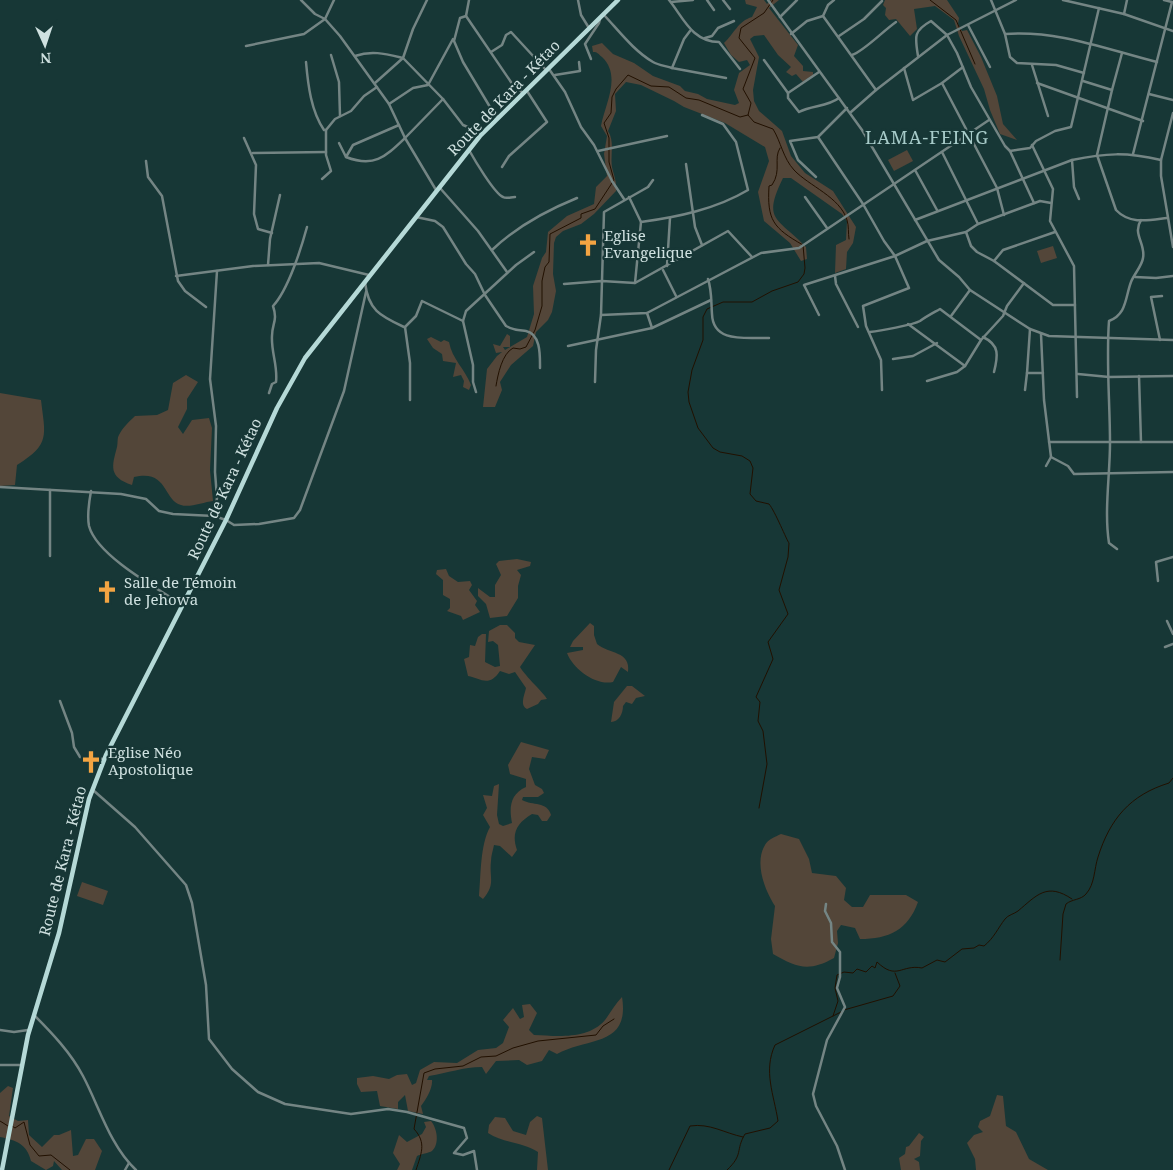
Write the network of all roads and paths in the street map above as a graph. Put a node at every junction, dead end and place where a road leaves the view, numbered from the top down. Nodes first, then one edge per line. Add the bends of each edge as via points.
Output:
1 (301, 0) edge
2 (334, 0) edge
3 (427, 0) edge
4 (469, 0) edge
5 (578, 0) edge
6 (609, 0) edge
7 (618, 0) edge
8 (693, 0) edge
9 (707, 0) edge
10 (723, 0) edge
11 (768, 0) edge
12 (797, 0) edge
13 (834, 0) edge
14 (991, 0) edge
15 (1016, 0) edge
16 (1063, 0) edge
17 (1127, 0) edge
18 (1164, 0) edge
19 (670, 1) edge
20 (882, 1) edge
21 (1173, 2) edge
22 (612, 6) junction
23 (1099, 8) junction
24 (730, 9) dead end
25 (714, 10) dead end
26 (996, 12) junction
27 (1124, 14) junction
28 (466, 16) junction
29 (823, 16) junction
30 (602, 17) junction
31 (780, 18) junction
32 (325, 19) junction
33 (734, 21) dead end
34 (896, 22) dead end
35 (968, 25) junction
36 (1165, 28) junction
37 (589, 29) junction
38 (1173, 30) edge
39 (690, 31) junction
40 (791, 34) junction
41 (1005, 34) junction
42 (947, 35) junction
43 (839, 36) junction
44 (705, 38) junction
45 (454, 39) junction
46 (1092, 42) junction
47 (246, 46) dead end
48 (491, 52) junction
49 (1122, 53) junction
50 (331, 55) dead end
51 (356, 56) junction
52 (852, 56) junction
53 (918, 56) junction
54 (403, 58) junction
55 (591, 58) dead end
56 (764, 60) dead end
57 (306, 62) dead end
58 (579, 62) dead end
59 (1157, 62) junction
60 (1032, 65) junction
61 (963, 67) junction
62 (990, 67) dead end
63 (672, 68) junction
64 (904, 68) junction
65 (548, 69) junction
66 (740, 69) dead end
67 (819, 72) junction
68 (1084, 73) junction
69 (555, 75) junction
70 (726, 78) dead end
71 (1083, 81) junction
72 (375, 83) junction
73 (942, 83) junction
74 (1037, 83) junction
75 (428, 85) junction
76 (377, 87) junction
77 (876, 90) junction
78 (1112, 90) junction
79 (524, 92) junction
80 (788, 93) junction
81 (1149, 94) junction
82 (1079, 97) junction
83 (839, 98) junction
84 (443, 100) junction
85 (1173, 100) edge
86 (389, 104) junction
87 (847, 108) junction
88 (1107, 108) junction
89 (851, 112) junction
90 (1173, 113) edge
91 (702, 115) dead end
92 (340, 116) junction
93 (1048, 116) dead end
94 (499, 118) junction
95 (989, 120) junction
96 (1143, 121) junction
97 (400, 125) junction
98 (1172, 126) edge
99 (326, 130) junction
100 (969, 135) junction
101 (480, 136) junction
102 (667, 136) dead end
103 (818, 137) junction
104 (244, 138) dead end
105 (405, 138) junction
106 (339, 143) dead end
107 (1032, 145) junction
108 (469, 150) junction
109 (598, 151) junction
110 (326, 152) junction
111 (942, 152) junction
112 (1010, 152) junction
113 (252, 154) junction
114 (1133, 154) junction
115 (1097, 155) junction
116 (346, 157) junction
117 (1072, 160) junction
118 (1161, 160) junction
119 (146, 161) dead end
120 (686, 164) dead end
121 (502, 167) dead end
122 (915, 170) junction
123 (1046, 172) junction
124 (816, 177) dead end
125 (322, 179) dead end
126 (652, 180) dead end
127 (1024, 180) junction
128 (894, 185) junction
129 (438, 188) junction
130 (997, 188) junction
131 (280, 195) dead end
132 (515, 196) dead end
133 (629, 197) junction
134 (804, 197) dead end
135 (577, 198) dead end
136 (624, 199) junction
137 (967, 199) junction
138 (1079, 199) dead end
139 (1034, 203) junction
140 (1051, 203) junction
141 (863, 204) junction
142 (937, 210) junction
143 (692, 213) junction
144 (1004, 215) junction
145 (416, 216) junction
146 (670, 218) junction
147 (1168, 218) junction
148 (915, 220) junction
149 (1141, 220) junction
150 (641, 222) junction
151 (978, 224) junction
152 (307, 227) dead end
153 (827, 228) junction
154 (966, 232) junction
155 (1055, 232) junction
156 (272, 233) junction
157 (927, 241) junction
158 (702, 245) junction
159 (1173, 245) edge
160 (492, 250) junction
161 (534, 252) dead end
162 (896, 256) junction
163 (753, 258) junction
164 (994, 261) junction
165 (294, 264) junction
166 (268, 265) junction
167 (667, 266) junction
168 (663, 270) junction
169 (217, 271) junction
170 (507, 272) junction
171 (369, 275) junction
172 (176, 276) junction
173 (835, 276) junction
174 (1173, 276) edge
175 (1134, 277) junction
176 (708, 280) junction
177 (364, 281) junction
178 (602, 281) junction
179 (635, 283) junction
180 (1024, 283) junction
181 (564, 284) dead end
182 (970, 290) junction
183 (366, 292) junction
184 (485, 294) junction
185 (676, 296) junction
186 (1162, 296) dead end
187 (711, 300) junction
188 (1075, 305) junction
189 (206, 307) dead end
190 (1005, 312) junction
191 (647, 313) junction
192 (601, 315) junction
193 (819, 315) dead end
194 (951, 316) junction
195 (463, 321) junction
196 (908, 324) junction
197 (405, 327) junction
198 (858, 327) dead end
199 (652, 328) junction
200 (1030, 329) junction
201 (870, 332) junction
202 (1041, 334) junction
203 (768, 338) dead end
204 (982, 338) junction
205 (1077, 338) junction
206 (598, 340) junction
207 (1108, 340) junction
208 (1160, 340) junction
209 (1173, 340) edge
210 (936, 343) junction
211 (568, 346) dead end
212 (893, 359) dead end
213 (964, 366) junction
214 (540, 368) dead end
215 (994, 372) dead end
216 (1027, 373) junction
217 (1042, 373) junction
218 (1078, 374) junction
219 (1139, 376) junction
220 (1173, 376) edge
221 (1109, 377) junction
222 (927, 381) dead end
223 (595, 382) dead end
224 (882, 390) dead end
225 (1025, 390) dead end
226 (476, 392) dead end
227 (269, 393) dead end
228 (1077, 397) dead end
229 (410, 400) dead end
230 (1049, 442) junction
231 (1110, 442) junction
232 (1141, 442) junction
233 (1173, 442) edge
234 (1051, 457) junction
235 (1046, 466) dead end
236 (1173, 472) edge
237 (1108, 473) junction
238 (0, 487) edge
239 (50, 490) junction
240 (91, 491) junction
241 (214, 516) junction
242 (226, 520) junction
243 (1117, 549) dead end
244 (50, 556) dead end
245 (1173, 557) edge
246 (1158, 582) dead end
247 (183, 605) junction
248 (1167, 621) dead end
249 (1173, 634) edge
250 (1173, 644) edge
251 (1165, 647) dead end
252 (60, 701) dead end
253 (104, 759) junction
254 (92, 790) junction
255 (826, 904) dead end
256 (34, 1015) junction
257 (0, 1030) edge
258 (30, 1030) junction
259 (0, 1064) edge
260 (21, 1065) junction
261 (129, 1163) junction
262 (2, 1170) edge
263 (125, 1170) edge
264 (136, 1170) edge
265 (477, 1170) edge
266 (845, 1170) edge

1 - 32 street
2 - 32 street
3 - 54 street
4 - 28 street
5 - 37 street via 581,15
6 - 22 street
7 - 22 main road, Route de Kara - Kétao
8 - 19 street
9 - 25 street
10 - 24 street
11 - 31 street
12 - 31 street
13 - 29 street
14 - 26 street
15 - 26 street
16 - 23 street
17 - 27 street
18 - 21 street
19 - 39 street
20 - 43 street via 864,19
21 - 36 street
22 - 30 main road, Route de Kara - Kétao
23 - 27 street
23 - 46 street
26 - 35 street
26 - 41 street
27 - 36 street
28 - 45 street via 460,18
28 - 48 street
29 - 40 street via 807,21
29 - 43 street
30 - 37 main road, Route de Kara - Kétao
30 - 55 street via 585,44
30 - 63 street via 655,64
31 - 40 street
32 - 47 street via 304,34
32 - 51 street
33 - 44 street
34 - 52 street
35 - 42 street
35 - 62 street
36 - 38 street
36 - 59 street
37 - 65 main road, Route de Kara - Kétao
39 - 44 street
39 - 63 street
40 - 67 street
41 - 46 street via 1027,33
41 - 60 street via 1010,57 1017,63
42 - 53 street
42 - 53 street via 932,21 919,27 916,36
42 - 61 street
43 - 52 street
44 - 66 street via 718,42
45 - 75 street
45 - 94 street via 463,62
46 - 49 street
46 - 68 street
48 - 65 street via 502,45 506,34 511,32
48 - 79 street via 513,85
49 - 59 street
49 - 78 street
50 - 92 street via 339,82
51 - 54 street via 383,53
51 - 72 street
52 - 77 street
53 - 64 street
54 - 72 street
54 - 75 street
56 - 80 street
57 - 99 street via 314,110 318,122
58 - 69 street via 580,71
59 - 81 street
60 - 68 street via 1056,65
60 - 74 street
61 - 73 street
61 - 95 street
63 - 70 street
64 - 73 street via 913,100
64 - 77 street
65 - 69 street
65 - 79 main road, Route de Kara - Kétao
67 - 80 street
67 - 83 street
68 - 71 street
69 - 109 street via 580,126
71 - 78 street
71 - 82 street
72 - 76 street
73 - 100 street
74 - 82 street
74 - 93 street
75 - 84 street
75 - 86 street via 413,88
76 - 86 street
76 - 92 street via 364,96 351,112
77 - 89 street
78 - 88 street
79 - 94 main road, Route de Kara - Kétao
79 - 121 street via 547,122 509,156
80 - 83 street via 788,98 799,112 813,106 832,104
81 - 85 street
81 - 96 street
82 - 88 street
82 - 107 street via 1070,127
83 - 87 street
84 - 101 street via 464,124
84 - 105 street
86 - 97 street
87 - 89 street
87 - 103 street
88 - 96 street
88 - 115 street
89 - 128 street
90 - 98 street
91 - 143 street via 720,122 736,142 748,190
92 - 99 street
94 - 101 main road, Route de Kara - Kétao
95 - 100 street
95 - 112 street
96 - 114 street
97 - 105 street
97 - 116 street via 353,146
98 - 118 street
99 - 110 street
100 - 111 street
100 - 130 street
101 - 108 main road, Route de Kara - Kétao
102 - 109 street
103 - 124 street via 790,141 798,160
103 - 141 street
104 - 113 street
105 - 116 street via 383,158 360,162
105 - 129 street
106 - 116 street
107 - 112 street
107 - 123 street
108 - 129 main road, Route de Kara - Kétao
108 - 132 street via 500,195 506,198
109 - 136 street
110 - 113 street
110 - 125 street via 331,171
111 - 122 street
111 - 137 street
112 - 127 street
113 - 156 street via 256,165 254,219 258,229
114 - 115 street
114 - 118 street
115 - 117 street
115 - 149 street via 1116,210 1122,216
117 - 123 street
117 - 138 street via 1074,187
118 - 147 street
119 - 172 street via 148,177 162,196
120 - 143 street
122 - 128 street
122 - 142 street
123 - 127 street
123 - 140 street via 1053,189
126 - 133 street via 648,187
127 - 130 street
127 - 139 street
128 - 141 street
128 - 148 street
129 - 145 main road, Route de Kara - Kétao
129 - 160 street
130 - 137 street
130 - 144 street
131 - 156 street
133 - 136 street
133 - 150 street
134 - 153 street
135 - 160 street via 534,218
136 - 178 street via 604,212
137 - 142 street
137 - 151 street
139 - 140 street
139 - 144 street
140 - 155 street via 1050,221
141 - 153 street
141 - 162 street
142 - 148 street
143 - 146 street
143 - 158 street
144 - 151 street
145 - 171 main road, Route de Kara - Kétao
145 - 184 street via 443,227
146 - 150 street
146 - 167 street
147 - 149 street
147 - 159 street
148 - 157 street
149 - 175 street via 1137,233 1144,251
150 - 179 street
151 - 154 street
152 - 165 street
153 - 163 street via 799,248 767,251
154 - 157 street
154 - 164 street via 971,246
155 - 164 street via 1003,250
155 - 188 street via 1074,266
156 - 166 street
157 - 162 street
157 - 182 street via 939,260
158 - 163 street via 728,231
158 - 167 street
160 - 170 street
161 - 170 street
162 - 173 street
162 - 201 street via 909,288 863,306
163 - 176 street
164 - 180 street
165 - 166 street
165 - 171 street via 325,264
165 - 227 street via 279,300 273,306 277,319 272,333 277,375
166 - 169 street
167 - 168 street
168 - 179 street
168 - 185 street
169 - 172 street
169 - 241 street via 210,379 216,426 217,498
170 - 184 street
171 - 177 main road, Route de Kara - Kétao
172 - 189 street via 186,291
173 - 193 street via 804,285
173 - 198 street
174 - 175 street
175 - 207 street via 1125,306 1117,317 1108,320
176 - 185 street
176 - 187 street
177 - 183 street
177 - 242 main road, Route de Kara - Kétao via 295,374
178 - 179 street
178 - 181 street
178 - 192 street
180 - 188 street via 1053,305
180 - 190 street
182 - 190 street
182 - 194 street
183 - 197 street via 370,305
183 - 242 street via 339,410 298,514 289,519 244,526
184 - 195 street via 471,305
184 - 214 street via 506,326 535,336
185 - 191 street
186 - 208 street via 1151,297
187 - 199 street
187 - 203 street via 713,324 720,334
188 - 205 street
190 - 200 street
190 - 204 street
191 - 192 street
191 - 199 street
192 - 206 street
194 - 196 street via 940,309 919,322
194 - 204 street
195 - 197 street via 422,300 416,316
195 - 226 street
196 - 201 street
196 - 210 street
197 - 229 street via 410,363
199 - 206 street
200 - 202 street
200 - 216 street
201 - 224 street via 882,360
202 - 205 street
202 - 217 street
204 - 213 street
204 - 215 street via 996,346 998,356
205 - 207 street
205 - 218 street
206 - 211 street
206 - 223 street
207 - 208 street
207 - 221 street
208 - 209 street
210 - 212 street via 913,356
210 - 213 street
213 - 222 street via 957,372
216 - 217 street
216 - 225 street
217 - 230 street
218 - 221 street
218 - 228 street
219 - 220 street
219 - 221 street
219 - 232 street
221 - 231 street
230 - 231 street
230 - 234 street
231 - 232 street
231 - 237 street
232 - 233 street
234 - 235 street
234 - 237 street via 1068,466 1074,474
236 - 237 street
237 - 243 street via 1107,530 1109,542
238 - 239 street
239 - 240 street
239 - 244 street
240 - 241 street via 146,499 159,511 173,514
240 - 247 street via 89,525 94,536 125,568
241 - 242 street
242 - 247 main road, Route de Kara - Kétao
245 - 246 street via 1156,562
247 - 253 main road, Route de Kara - Kétao
248 - 249 street
250 - 251 street
252 - 253 street via 80,757
253 - 254 main road, Route de Kara - Kétao
254 - 256 main road, Route de Kara - Kétao via 59,933
254 - 265 street via 135,827 186,885 206,985 209,1039 232,1070 258,1092 285,1104 351,1114 388,1109 419,1114 464,1128 467,1138 454,1153 463,1155 474,1151
255 - 266 street via 832,942 840,952 837,988 845,1007 827,1040 813,1094
256 - 258 main road, Route de Kara - Kétao
256 - 261 street via 64,1047 82,1074
257 - 258 street
258 - 260 main road, Route de Kara - Kétao
259 - 260 street
260 - 262 main road, Route de Kara - Kétao
261 - 263 street
261 - 264 street

